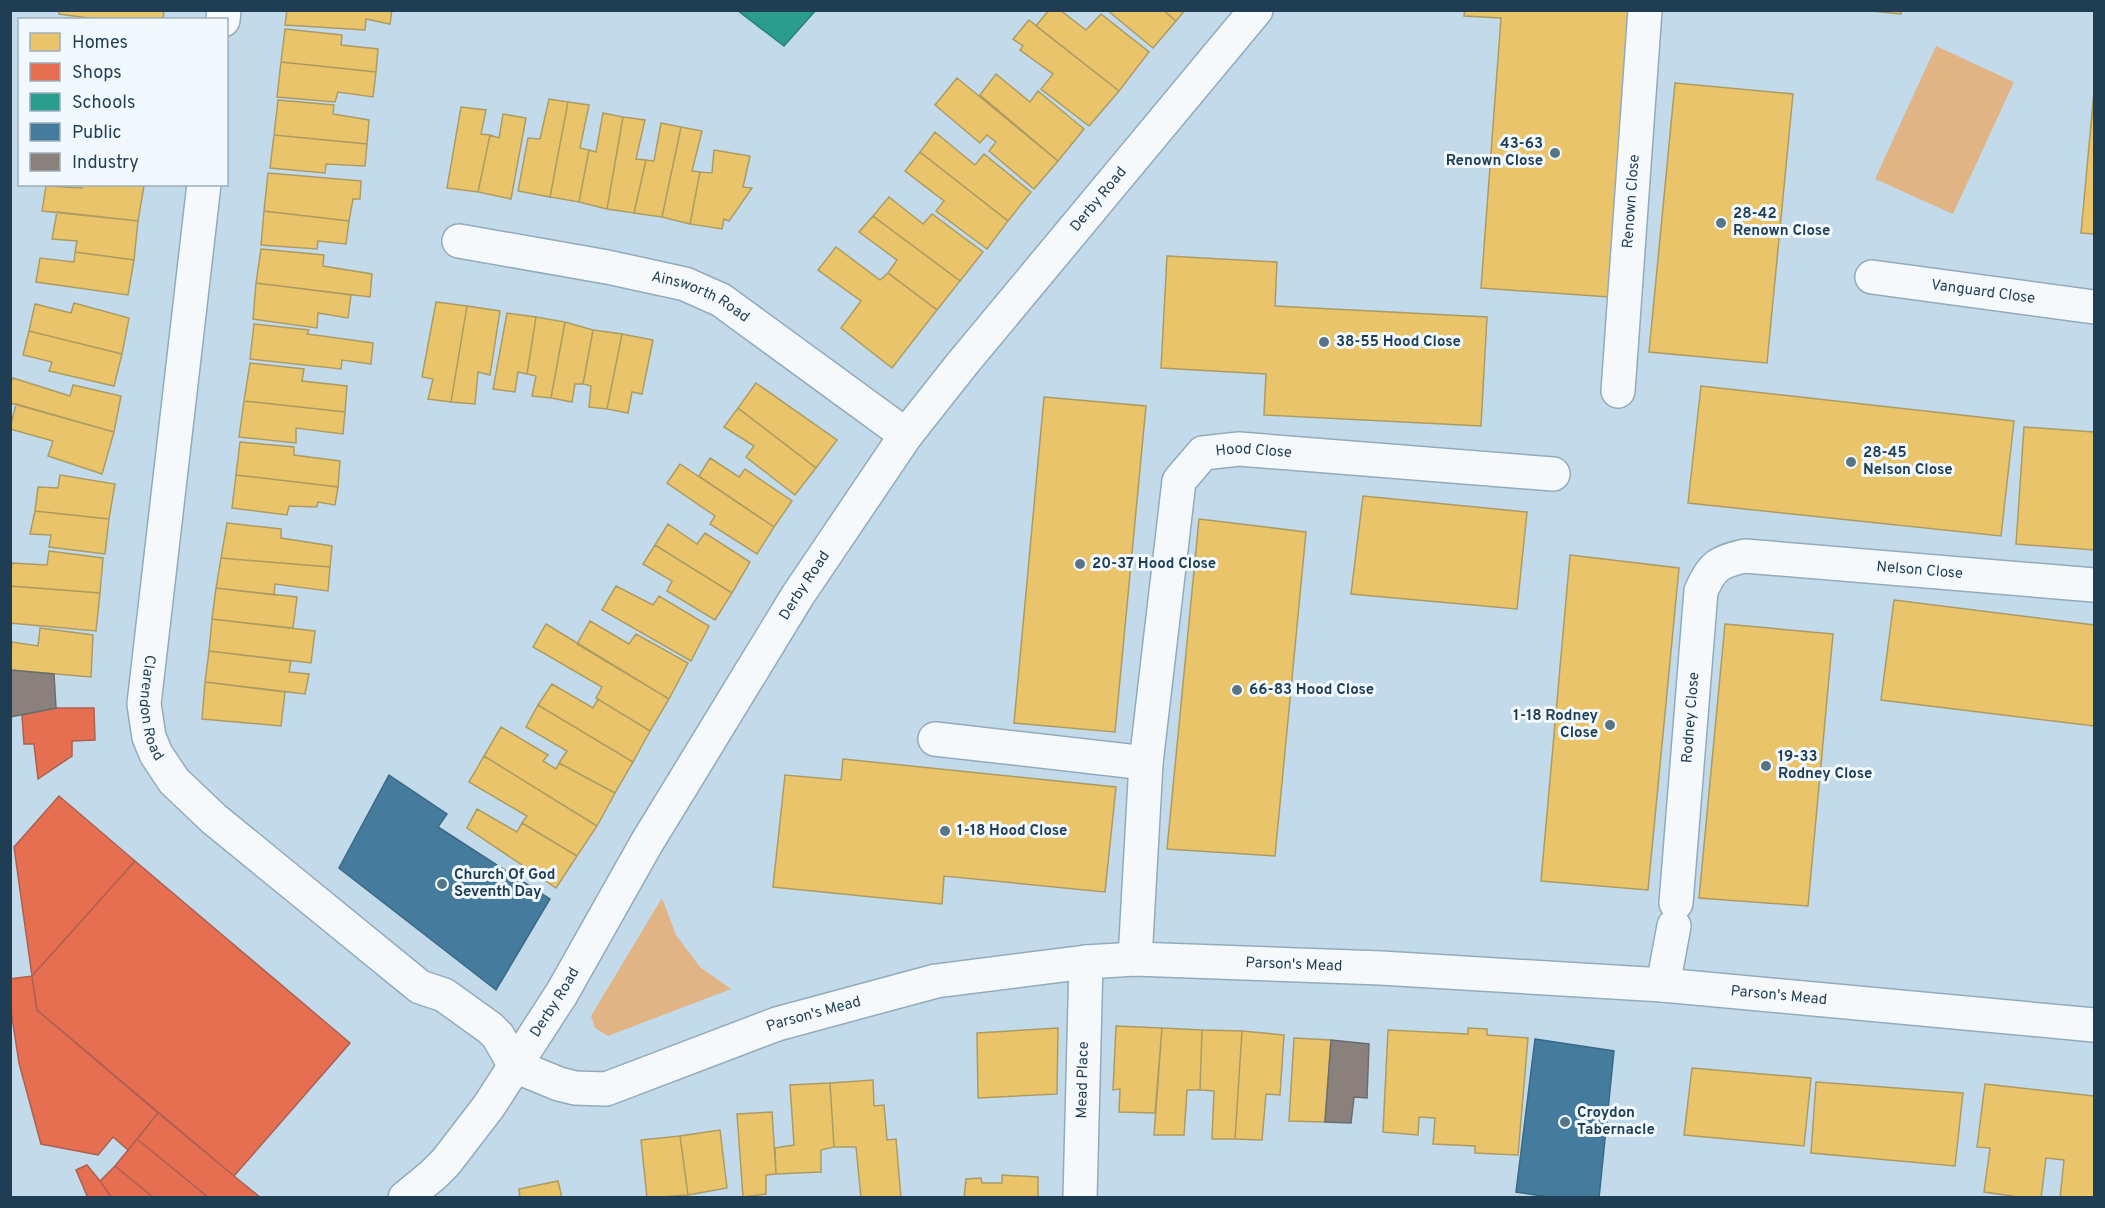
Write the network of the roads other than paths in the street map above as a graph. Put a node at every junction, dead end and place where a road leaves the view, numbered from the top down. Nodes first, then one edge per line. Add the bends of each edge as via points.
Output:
1 (1256, 10) edge
2 (1645, 10) edge
3 (204, 186) edge
4 (459, 241) dead end
5 (1872, 277) dead end
6 (2094, 307) edge
7 (1618, 391) dead end
8 (906, 435) junction
9 (1553, 474) dead end
10 (1745, 556) joint
11 (2094, 585) edge
12 (935, 739) dead end
13 (1146, 763) junction
14 (1135, 959) junction
15 (1086, 962) junction
16 (1663, 985) junction
17 (2094, 1024) edge
18 (515, 1066) junction
19 (405, 1197) edge
20 (1080, 1197) edge

1 - 8 street, Derby Road
2 - 7 street, Renown Close
3 - 18 street, Clarendon Road via 144,704 149,737 174,781 214,819 420,987 444,995 490,1028
4 - 8 street, Ainsworth Road via 685,284 720,300
5 - 6 street, Vanguard Close
8 - 18 street, Derby Road via 798,595
9 - 13 street, Hood Close via 1239,449 1203,453 1179,481
10 - 11 street, Nelson Close
10 - 16 street, Rodney Close via 1726,560 1709,573 1701,591 1675,915
12 - 13 street
13 - 14 street, Hood Close
14 - 15 street, Parson's Mead
14 - 16 street, Parson's Mead via 1381,968
15 - 18 street, Parson's Mead via 924,984 777,1024 606,1089 575,1088
15 - 20 street, Mead Place
16 - 17 street, Parson's Mead
18 - 19 street, Derby Road via 446,1162

